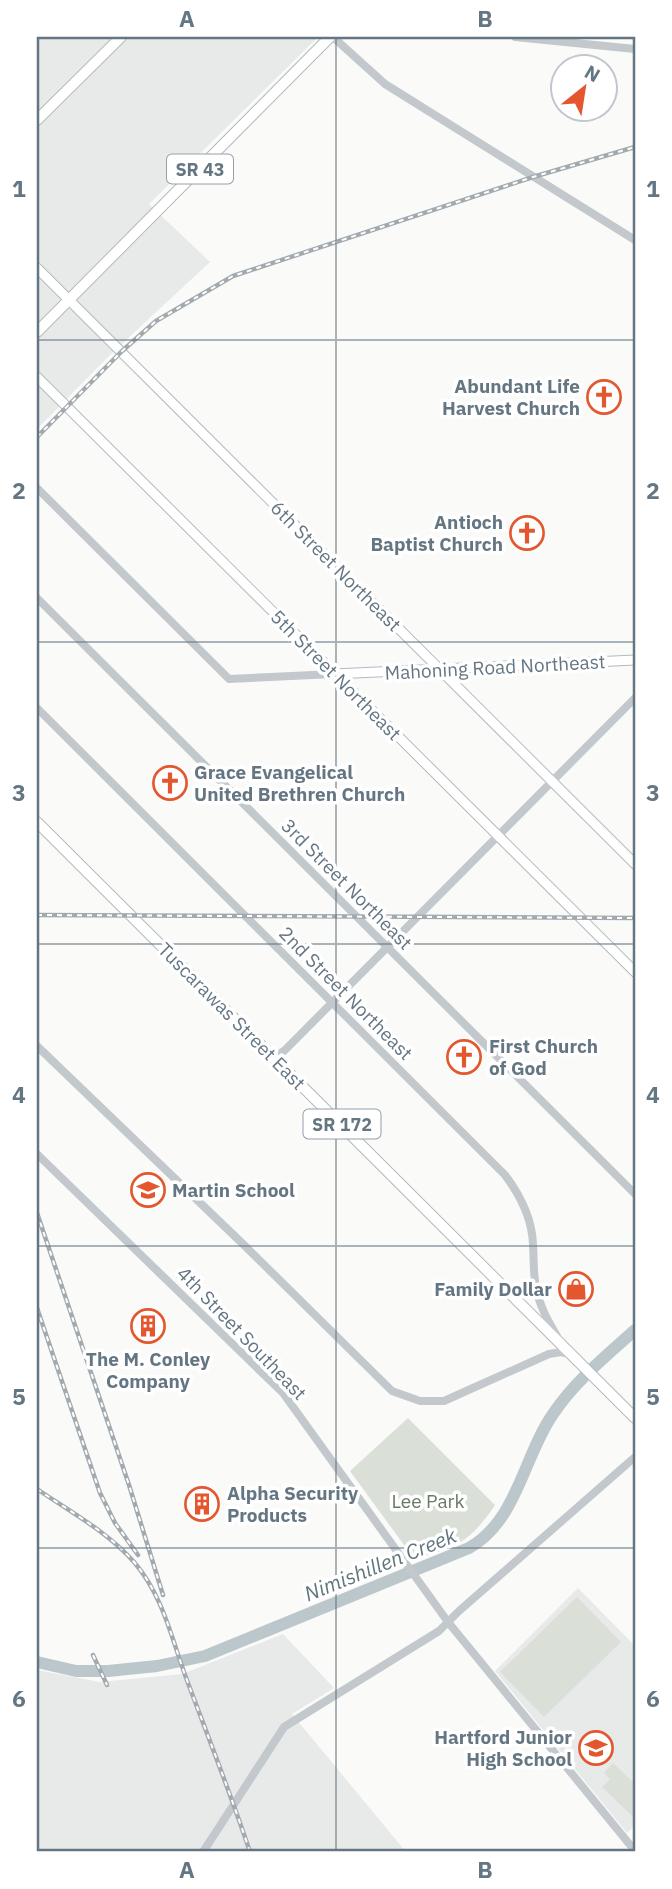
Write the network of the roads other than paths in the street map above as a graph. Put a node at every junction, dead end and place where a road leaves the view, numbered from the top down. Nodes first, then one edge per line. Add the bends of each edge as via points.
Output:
1 (121, 37) edge
2 (331, 37) edge
3 (515, 37) edge
4 (635, 49) edge
5 (37, 120) edge
6 (635, 240) edge
7 (37, 268) edge
8 (69, 300) junction
9 (37, 332) edge
10 (37, 377) edge
11 (37, 488) edge
12 (37, 598) edge
13 (635, 660) edge
14 (440, 669) junction
15 (334, 674) junction
16 (635, 698) edge
17 (37, 708) edge
18 (553, 780) junction
19 (37, 822) edge
20 (498, 836) junction
21 (635, 864) edge
22 (388, 946) junction
23 (635, 972) edge
24 (332, 1002) junction
25 (37, 1046) edge
26 (274, 1057) junction
27 (37, 1154) edge
28 (635, 1194) edge
29 (560, 1342) junction
30 (574, 1355) junction
31 (635, 1418) edge
32 (635, 1457) edge
33 (448, 1622) junction
34 (635, 1851) edge
35 (203, 1852) edge

1 - 5 main road
2 - 6 street via 385,84
2 - 8 main road, SR 43
3 - 4 street
7 - 8 main road, 6th Street Northeast
8 - 9 main road, SR 43
8 - 14 main road, 6th Street Northeast
10 - 15 main road, 5th Street Northeast
11 - 15 street, Mahoning Road Northeast via 229,679
12 - 22 street, 3rd Street Northeast
13 - 14 main road, Mahoning Road Northeast
14 - 15 main road, Mahoning Road Northeast
14 - 18 main road, 6th Street Northeast
15 - 20 main road, 5th Street Northeast
16 - 18 street
17 - 24 street, 2nd Street Northeast
18 - 20 street
18 - 21 main road, 6th Street Northeast
19 - 26 main road, Tuscarawas Street East / SR 172
20 - 22 street
20 - 23 main road, 5th Street Northeast
22 - 24 street
22 - 28 street, 3rd Street Northeast
24 - 26 street
24 - 29 street, 2nd Street Northeast via 512,1184 531,1228 538,1297
25 - 30 street via 392,1391 420,1401 444,1401 549,1354
26 - 29 main road, Tuscarawas Street East / SR 172
27 - 33 street, 4th Street Southeast via 280,1390
29 - 30 main road, Tuscarawas Street East / SR 172
30 - 31 main road, Tuscarawas Street East / SR 172
32 - 33 street
33 - 34 street, 4th Street Southeast
33 - 35 street via 284,1727

